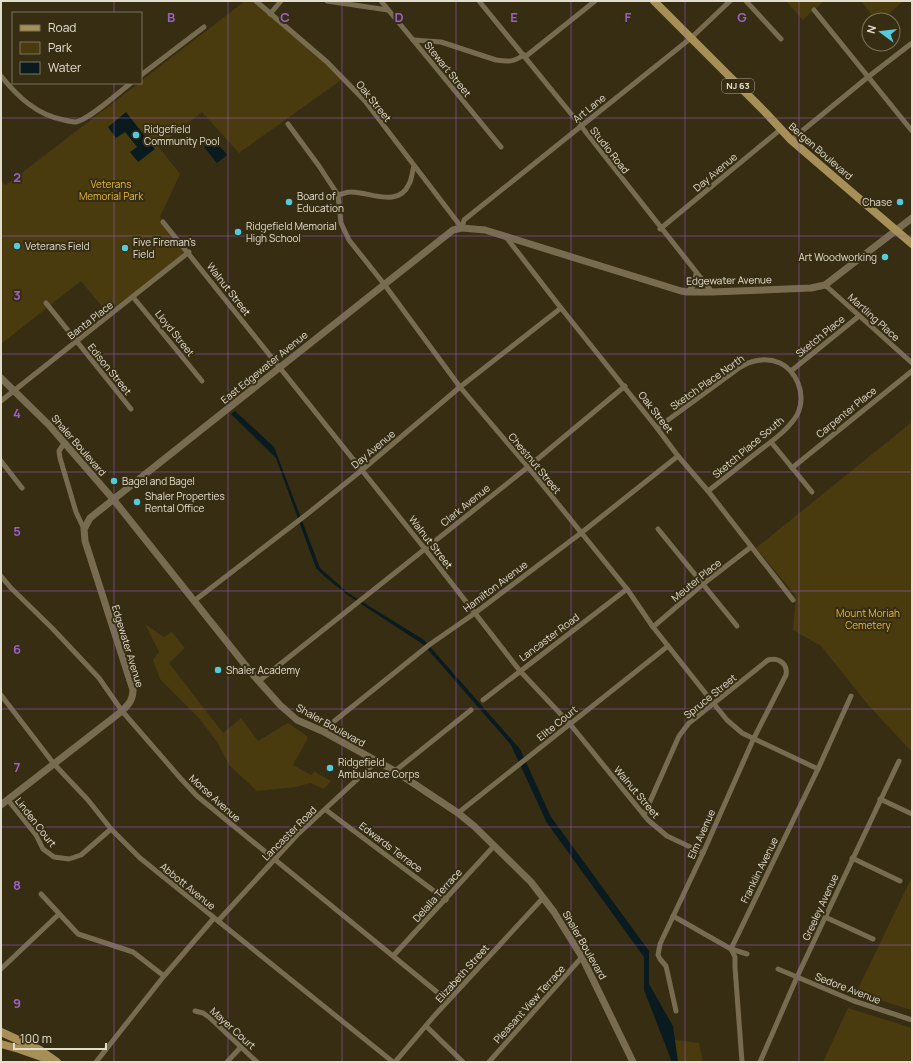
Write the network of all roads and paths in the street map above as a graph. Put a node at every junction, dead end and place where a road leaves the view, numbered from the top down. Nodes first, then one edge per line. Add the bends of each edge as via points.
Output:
1 (256, 1) edge
2 (281, 1) edge
3 (327, 1) edge
4 (381, 1) edge
5 (487, 1) edge
6 (595, 1) edge
7 (654, 1) edge
8 (730, 1) edge
9 (746, 1) edge
10 (480, 3) edge
11 (388, 10) junction
12 (814, 10) dead end
13 (270, 14) junction
14 (204, 27) dead end
15 (691, 38) junction
16 (413, 40) junction
17 (781, 40) dead end
18 (912, 43) edge
19 (524, 56) junction
20 (142, 74) edge
21 (1, 76) edge
22 (868, 77) junction
23 (130, 84) edge
24 (288, 124) dead end
25 (580, 126) junction
26 (781, 129) junction
27 (912, 131) edge
28 (791, 140) junction
29 (501, 148) dead end
30 (414, 166) junction
31 (338, 195) junction
32 (912, 218) edge
33 (163, 222) dead end
34 (462, 228) junction
35 (660, 229) junction
36 (897, 230) junction
37 (504, 235) junction
38 (912, 244) edge
39 (189, 252) junction
40 (696, 274) junction
41 (384, 284) junction
42 (825, 285) junction
43 (687, 292) junction
44 (712, 292) junction
45 (133, 297) junction
46 (46, 303) dead end
47 (561, 308) junction
48 (859, 316) junction
49 (76, 342) junction
50 (912, 363) edge
51 (279, 367) junction
52 (791, 371) junction
53 (912, 371) edge
54 (1, 378) edge
55 (202, 381) dead end
56 (625, 386) junction
57 (460, 387) junction
58 (15, 391) junction
59 (1, 401) edge
60 (131, 409) dead end
61 (658, 428) junction
62 (65, 442) junction
63 (771, 442) junction
64 (678, 456) junction
65 (1, 461) edge
66 (528, 467) junction
67 (792, 468) junction
68 (362, 470) junction
69 (22, 488) dead end
70 (708, 491) junction
71 (812, 492) dead end
72 (113, 499) junction
73 (84, 528) junction
74 (658, 529) dead end
75 (581, 533) junction
76 (751, 547) junction
77 (425, 549) junction
78 (1, 576) edge
79 (704, 584) junction
80 (627, 589) junction
81 (793, 600) dead end
82 (194, 601) junction
83 (475, 613) junction
84 (737, 626) dead end
85 (653, 627) junction
86 (668, 646) junction
87 (786, 667) joint
88 (520, 671) junction
89 (259, 681) junction
90 (1, 695) edge
91 (851, 696) dead end
92 (483, 700) dead end
93 (714, 704) junction
94 (471, 710) dead end
95 (122, 711) junction
96 (570, 724) junction
97 (322, 731) junction
98 (753, 740) junction
99 (899, 761) dead end
100 (376, 762) junction
101 (54, 764) junction
102 (818, 769) junction
103 (395, 772) junction
104 (880, 799) junction
105 (8, 800) junction
106 (1, 805) edge
107 (326, 810) junction
108 (458, 813) junction
109 (912, 814) edge
110 (644, 816) junction
111 (111, 829) junction
112 (494, 846) junction
113 (703, 853) junction
114 (852, 858) junction
115 (274, 860) junction
116 (900, 881) dead end
117 (41, 894) dead end
118 (543, 898) junction
119 (446, 900) junction
120 (59, 914) junction
121 (673, 916) junction
122 (825, 917) junction
123 (216, 920) junction
124 (873, 939) dead end
125 (731, 949) junction
126 (747, 954) dead end
127 (393, 956) junction
128 (582, 957) junction
129 (1, 969) edge
130 (778, 969) dead end
131 (164, 976) junction
132 (797, 977) junction
133 (448, 1002) junction
134 (195, 1011) dead end
135 (676, 1012) dead end
136 (912, 1020) edge
137 (426, 1026) junction
138 (1, 1032) edge
139 (1, 1044) edge
140 (241, 1047) junction
141 (56, 1062) edge
142 (96, 1062) edge
143 (227, 1062) edge
144 (257, 1062) edge
145 (394, 1062) edge
146 (463, 1062) edge
147 (489, 1062) edge
148 (633, 1062) edge
149 (742, 1062) edge
150 (760, 1062) edge

1 - 13 street, Oak Street
2 - 13 street
3 - 11 street
4 - 11 street, Stewart Street
5 - 10 street
6 - 19 street
7 - 15 main road, Bergen Boulevard / NJ 63
8 - 15 street, Art Lane
9 - 17 street
10 - 19 street, Studio Road
11 - 16 street, Stewart Street
12 - 22 street
13 - 30 street, Oak Street via 327,62 364,100
14 - 20 street
15 - 25 street, Art Lane
15 - 26 main road, Bergen Boulevard / NJ 63
16 - 19 street via 441,42 506,62 514,62
16 - 29 street, Stewart Street
18 - 22 street
19 - 25 street, Studio Road
21 - 23 street via 30,106 54,118 72,122 91,114
22 - 27 street
22 - 28 street
24 - 31 street, Chestnut Street
25 - 34 street, Art Lane via 464,220
25 - 35 street, Studio Road
26 - 28 main road, Bergen Boulevard / NJ 63
26 - 35 street, Day Avenue
28 - 36 main road, Bergen Boulevard / NJ 63
30 - 31 street via 410,184 397,196 386,198 350,192
30 - 34 street, Oak Street
31 - 41 street, Chestnut Street via 344,232
32 - 36 street, Edgewater Avenue
33 - 39 street, Walnut Street
34 - 37 street, Edgewater Avenue
34 - 41 street, East Edgewater Avenue via 453,230
35 - 40 street, Studio Road
36 - 38 main road, Bergen Boulevard / NJ 63
36 - 42 street, Edgewater Avenue
37 - 43 street, Edgewater Avenue
37 - 47 street, Oak Street
39 - 45 street, Banta Place
39 - 51 street, Walnut Street
40 - 43 street via 694,285
40 - 44 street, Studio Road
41 - 51 street, East Edgewater Avenue
41 - 57 street, Chestnut Street
42 - 44 street, Edgewater Avenue via 811,288
42 - 48 street, Martling Place
43 - 44 street, Edgewater Avenue
45 - 49 street, Banta Place
45 - 55 street, Lloyd Street
46 - 49 street, Edison Street
47 - 56 street, Oak Street
47 - 57 street, Day Avenue
48 - 50 street, Martling Place
48 - 52 street, Sketch Place
49 - 58 street, Banta Place
49 - 60 street, Edison Street
51 - 68 street, Walnut Street
51 - 72 street, East Edgewater Avenue
52 - 61 street, Sketch Place North via 774,361 750,362
52 - 63 street, Sketch Place South via 801,394 799,410 788,427
53 - 67 street, Carpenter Place
54 - 58 street, Shaler Boulevard
56 - 61 street, Oak Street
56 - 66 street, Clark Avenue
57 - 66 street, Chestnut Street
57 - 68 street, Day Avenue
58 - 59 street, Banta Place
58 - 62 street, Shaler Boulevard
61 - 64 street, Oak Street
62 - 72 street, Shaler Boulevard
62 - 73 street via 59,451 60,458 78,518
63 - 67 street
63 - 70 street, Sketch Place South
64 - 70 street, Oak Street
64 - 75 street, Hamilton Avenue
65 - 69 street
66 - 75 street, Chestnut Street
66 - 77 street, Clark Avenue
67 - 71 street
68 - 77 street, Walnut Street
68 - 82 street, Day Avenue
70 - 76 street, Oak Street
72 - 73 street, East Edgewater Avenue via 90,518
72 - 82 street, Shaler Boulevard
73 - 95 street, Edgewater Avenue via 85,541 132,690 130,703
74 - 79 street
75 - 80 street, Chestnut Street
75 - 83 street, Hamilton Avenue
76 - 79 street, Meuter Place
76 - 81 street, Oak Street
77 - 83 street, Walnut Street
77 - 89 street, Clark Avenue
78 - 95 street, Morse Avenue via 99,678
79 - 84 street
79 - 85 street, Meuter Place
80 - 85 street, Chestnut Street
80 - 88 street, Lancaster Road
82 - 89 street, Shaler Boulevard
83 - 88 street, Walnut Street
83 - 97 street, Hamilton Avenue via 427,646
85 - 86 street, Chestnut Street
86 - 93 street, Chestnut Street
86 - 96 street, Elite Court
87 - 93 street, Spruce Street via 780,660 768,660
87 - 98 street, Elm Avenue via 786,675
88 - 92 street, Lancaster Road
88 - 96 street, Walnut Street
89 - 97 street, Shaler Boulevard via 297,720
90 - 101 street, Abbott Avenue
91 - 102 street, Franklin Avenue
93 - 98 street, Chestnut Street via 727,720
93 - 110 street, Spruce Street via 690,723 679,736
94 - 103 street
95 - 101 street, Edgewater Avenue
95 - 115 street, Morse Avenue via 197,796
96 - 108 street, Elite Court
96 - 110 street, Walnut Street
97 - 100 street, Shaler Boulevard
98 - 102 street, Chestnut Street
98 - 113 street, Elm Avenue
99 - 104 street, Greeley Avenue
100 - 103 street, Shaler Boulevard
100 - 107 street, Lancaster Road
101 - 105 street, Edgewater Avenue
101 - 111 street, Abbott Avenue
102 - 125 street, Franklin Avenue
103 - 108 street, Shaler Boulevard
104 - 109 street
104 - 114 street, Greeley Avenue
105 - 106 street, Edgewater Avenue
105 - 111 street, Linden Court via 36,835 43,849 54,857 69,859 81,855
107 - 115 street, Lancaster Road via 297,835
107 - 119 street, Edwards Terrace
108 - 112 street, Shaler Boulevard
110 - 113 street, Walnut Street via 667,836
111 - 123 street, Abbott Avenue via 140,858
112 - 118 street, Shaler Boulevard via 531,882
112 - 119 street, Delalla Terrace
113 - 121 street, Elm Avenue
114 - 116 street
114 - 122 street, Greeley Avenue
115 - 123 street, Lancaster Road
115 - 127 street, Morse Avenue
117 - 120 street
118 - 128 street, Shaler Boulevard
118 - 133 street, Elizabeth Street
119 - 127 street, Delalla Terrace
120 - 129 street
120 - 131 street via 78,934 133,952
121 - 125 street
121 - 135 street, Elm Avenue via 658,949 660,959 666,966
122 - 124 street
122 - 132 street, Greeley Avenue
123 - 131 street, Lancaster Road
123 - 145 street, Abbott Avenue
125 - 126 street
125 - 149 street via 735,957
127 - 133 street, Morse Avenue
128 - 147 street, Pleasant View Terrace
128 - 148 street, Shaler Boulevard
130 - 132 street, Sedore Avenue
131 - 142 street, Lancaster Road
132 - 136 street, Sedore Avenue via 854,1002
132 - 150 street, Greeley Avenue
133 - 137 street, Elizabeth Street
134 - 140 street, Mayer Court via 210,1017
137 - 145 street, Elizabeth Street
137 - 146 street
138 - 141 main road via 40,1050
139 - 141 main road
140 - 143 street
140 - 144 street, Mayer Court

